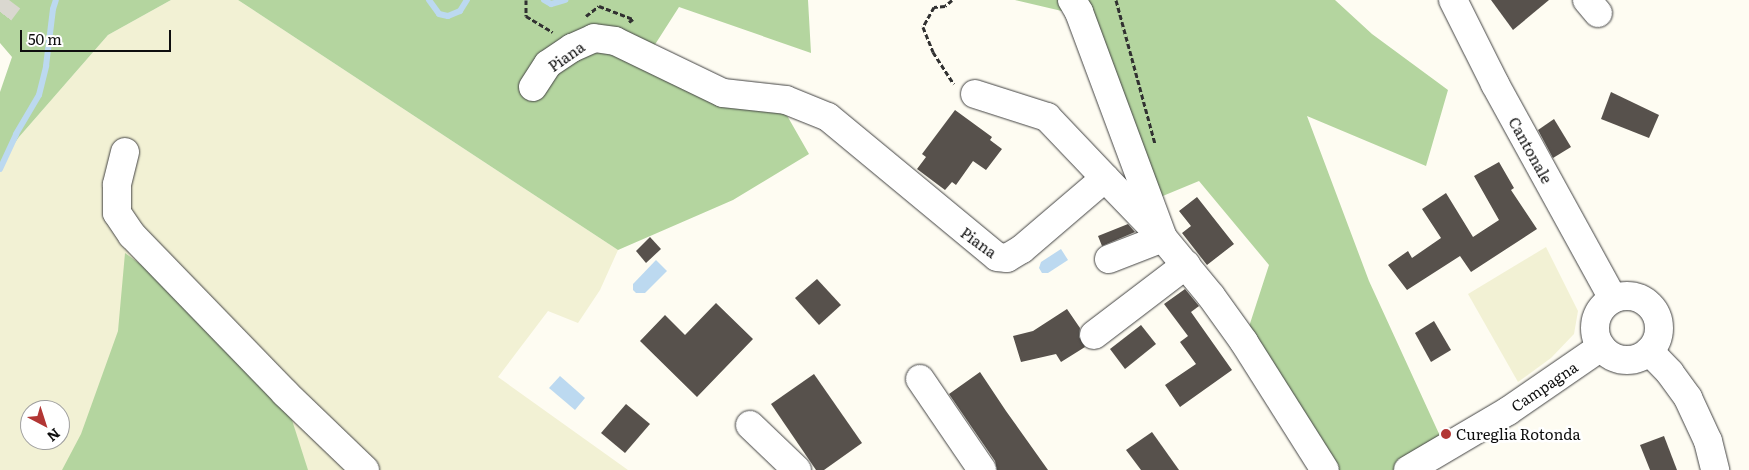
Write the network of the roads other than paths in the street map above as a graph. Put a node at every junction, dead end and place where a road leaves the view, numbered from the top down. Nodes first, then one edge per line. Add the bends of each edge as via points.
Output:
1 (1072, 0) edge
2 (1453, 0) edge
3 (533, 87) dead end
4 (975, 94) road end
5 (125, 152) dead end
6 (1105, 178) junction
7 (1163, 238) junction
8 (1108, 259) dead end
9 (1186, 265) junction
10 (1613, 299) junction
11 (1094, 335) dead end
12 (1601, 347) junction
13 (1649, 351) junction
14 (920, 379) dead end
15 (750, 425) dead end
16 (365, 470) edge
17 (797, 470) edge
18 (982, 470) edge
19 (1324, 470) edge
20 (1408, 470) edge
21 (1715, 470) edge

1 - 7 street
2 - 10 street, Cantonale
3 - 6 street, Piana via 548,64 594,38 615,41 723,93 786,100 828,117 997,257 1007,258 1022,249
4 - 6 street via 1047,117
5 - 16 street via 117,185 117,213 132,235 285,393
6 - 7 street
7 - 8 street
7 - 9 street
9 - 11 street
9 - 19 street via 1244,342
10 - 12 street via 1597,315 1596,337
10 - 13 street via 1632,296 1650,305 1656,313 1658,333
12 - 13 street via 1624,360
12 - 20 street, Campagna via 1508,411
13 - 21 street via 1688,398 1708,441
14 - 18 street
15 - 17 street

